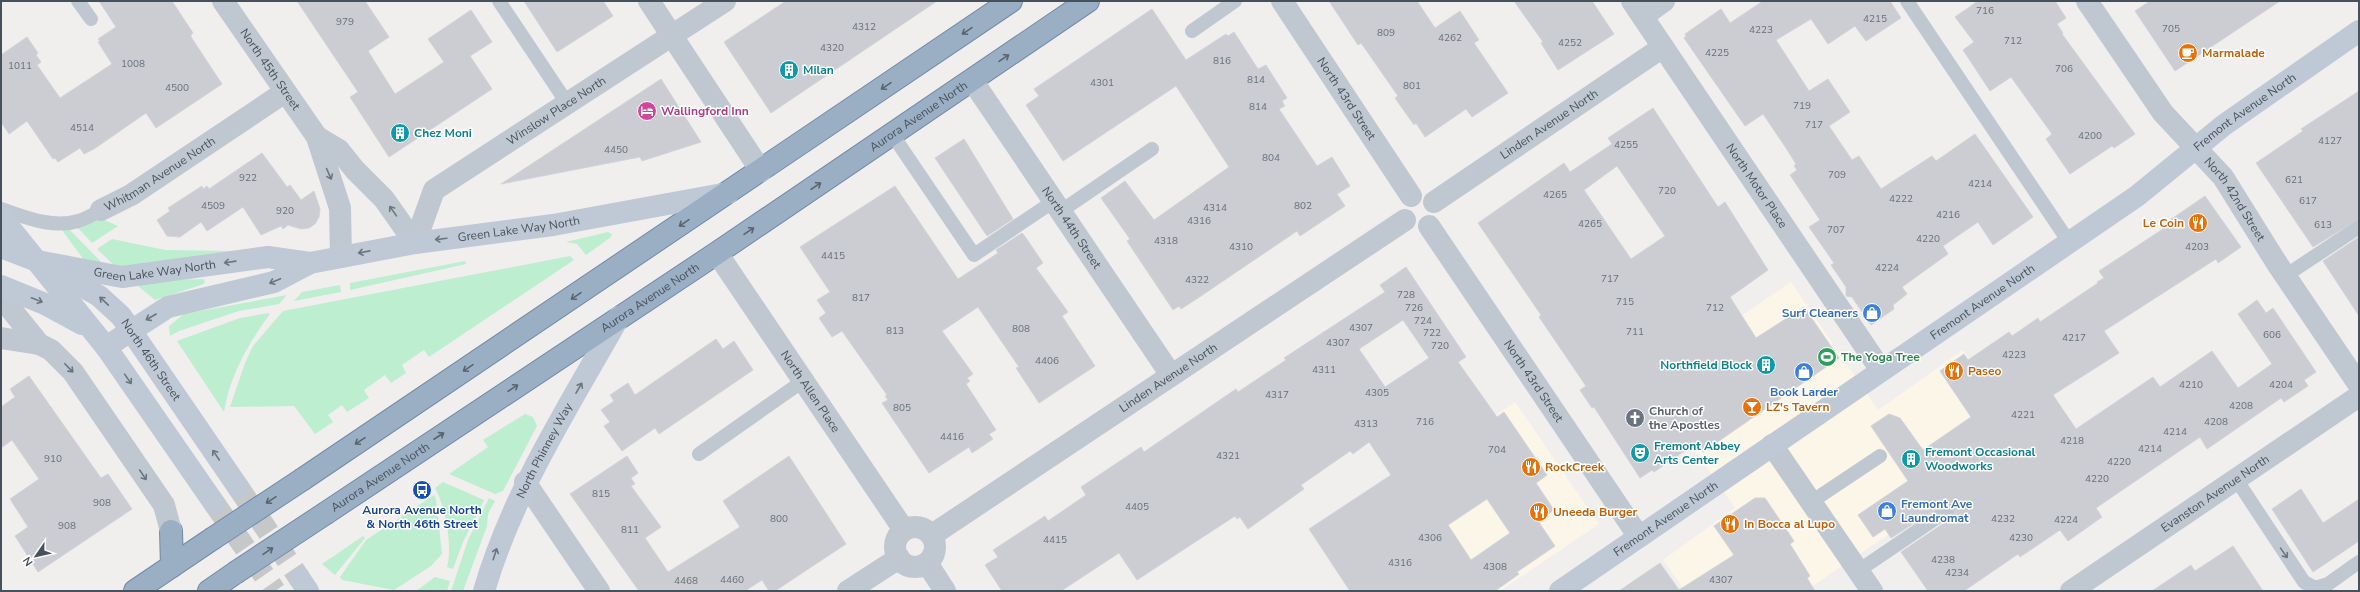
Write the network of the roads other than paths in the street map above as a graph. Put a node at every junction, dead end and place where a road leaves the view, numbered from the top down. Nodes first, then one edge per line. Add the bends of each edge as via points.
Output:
1 (78, 1) edge
2 (223, 1) edge
3 (499, 1) edge
4 (649, 1) edge
5 (725, 1) edge
6 (1011, 1) edge
7 (1088, 1) edge
8 (1235, 1) edge
9 (1282, 1) edge
10 (1664, 1) edge
11 (1907, 1) edge
12 (2087, 1) edge
13 (1638, 8) edge
14 (91, 19) dead end
15 (1192, 31) dead end
16 (2359, 31) edge
17 (672, 37) junction
18 (1663, 47) junction
19 (972, 80) junction
20 (285, 92) junction
21 (567, 103) junction
22 (892, 134) junction
23 (317, 137) junction
24 (1152, 149) dead end
25 (2196, 149) junction
26 (761, 171) junction
27 (728, 194) junction
28 (1411, 196) junction
29 (1434, 202) junction
30 (1057, 206) junction
31 (1, 209) edge
32 (101, 210) joint
33 (1, 217) edge
34 (1405, 220) junction
35 (1429, 226) junction
36 (2359, 227) edge
37 (2069, 242) junction
38 (415, 243) junction
39 (1, 248) edge
40 (717, 253) junction
41 (341, 257) junction
42 (36, 261) junction
43 (310, 263) junction
44 (2285, 276) junction
45 (1, 286) edge
46 (1, 297) edge
47 (619, 317) junction
48 (132, 329) junction
49 (1, 338) edge
50 (101, 340) junction
51 (39, 344) junction
52 (1881, 370) junction
53 (1170, 375) junction
54 (804, 381) junction
55 (2359, 385) edge
56 (2359, 396) edge
57 (1772, 445) junction
58 (699, 454) dead end
59 (1880, 456) dead end
60 (2236, 480) junction
61 (525, 482) junction
62 (238, 487) tunnel mouth
63 (1811, 502) junction
64 (214, 503) tunnel mouth
65 (1948, 510) dead end
66 (904, 530) junction
67 (171, 531) joint
68 (932, 536) junction
69 (1639, 537) junction
70 (899, 558) junction
71 (2359, 562) edge
72 (926, 563) junction
73 (172, 566) junction
74 (1858, 571) junction
75 (135, 591) edge
76 (210, 591) edge
77 (484, 591) edge
78 (599, 591) edge
79 (848, 591) edge
80 (945, 591) edge
81 (1560, 591) edge
82 (1872, 591) edge
83 (2071, 591) edge

1 - 14 lane
2 - 20 street, North 45th Street
3 - 21 lane
4 - 17 street
5 - 17 street, Winslow Place North
6 -> 26 highway
19 -> 7 highway, Aurora Avenue North
8 - 15 lane
9 - 28 street, North 43rd Street
10 - 13 street
11 - 37 lane
12 - 25 street, North 42nd Street via 2163,113
13 - 18 street, North Motor Place
16 - 25 main road, Fremont Avenue North via 2224,126
17 - 21 street, Winslow Place North
17 - 26 street
18 - 29 street, Linden Avenue North
18 - 52 street, North Motor Place
19 - 22 highway, Aurora Avenue North
19 - 30 street, North 44th Street
20 - 23 street, North 45th Street
20 - 32 street, Whitman Avenue North via 131,195
21 - 38 street, Winslow Place North via 434,190
22 - 30 lane via 974,255
40 -> 22 highway, Aurora Avenue North
38 -> 23 street, North 45th Street via 384,199 339,150
23 -> 41 street, North 45th Street via 340,208
24 - 30 lane
25 - 37 main road, Fremont Avenue North via 2146,190
25 - 44 street, North 42nd Street via 2223,177
26 - 27 highway
27 -> 38 main road, Green Lake Way North via 553,225
27 -> 73 highway, bridge
28 - 29 street via 1423,194
28 - 34 street via 1404,205
29 - 35 street via 1437,215
30 - 53 street, North 44th Street
31 - 32 lane, Whitman Avenue North via 34,220 58,223 78,221
33 - 42 main road, North 46th Street
34 - 35 street via 1416,228
34 - 53 street, Linden Avenue North
35 - 69 street, North 43rd Street
36 - 44 lane
37 - 52 main road, Fremont Avenue North
38 -> 41 main road, Green Lake Way North
39 - 42 main road, Green Lake Way North
40 - 47 highway, Aurora Avenue North
40 - 54 street, North Allen Place
41 - 43 main road, Green Lake Way North
43 -> 42 main road, Green Lake Way North via 268,256 122,277
48 -> 42 main road, North 46th Street via 99,296
42 - 50 main road, North 46th Street
43 -> 48 main road, Green Lake Way North via 274,282 168,308
44 - 55 street, North 42nd Street
45 -> 50 main road via 60,311
46 - 51 street
61 -> 47 main road, North Phinney Way
76 -> 47 highway, Aurora Avenue North, bridge
48 - 50 main road, Green Lake Way North
62 -> 48 main road, North 46th Street
49 - 51 street
50 -> 64 main road, North 46th Street
51 -> 67 street via 51,350 73,372 164,504
52 - 57 main road, Fremont Avenue North
53 - 68 street, Linden Avenue North
54 - 58 lane
54 - 66 street, North Allen Place
56 - 60 street, Evanston Avenue North
57 - 63 street
57 - 69 main road, Fremont Avenue North
59 - 63 lane
60 -> 71 lane via 2304,582 2315,588 2328,584
60 - 83 street, Evanston Avenue North
77 -> 61 main road, North Phinney Way via 499,541
61 - 78 street
63 - 74 street
65 - 74 lane
66 - 68 street via 919,527
66 - 70 street via 896,543
67 - 73 highway
68 - 72 street via 935,550
69 - 81 main road, Fremont Avenue North
70 - 72 street via 912,566
70 - 79 street
72 - 80 street
73 - 75 highway
74 - 82 street

